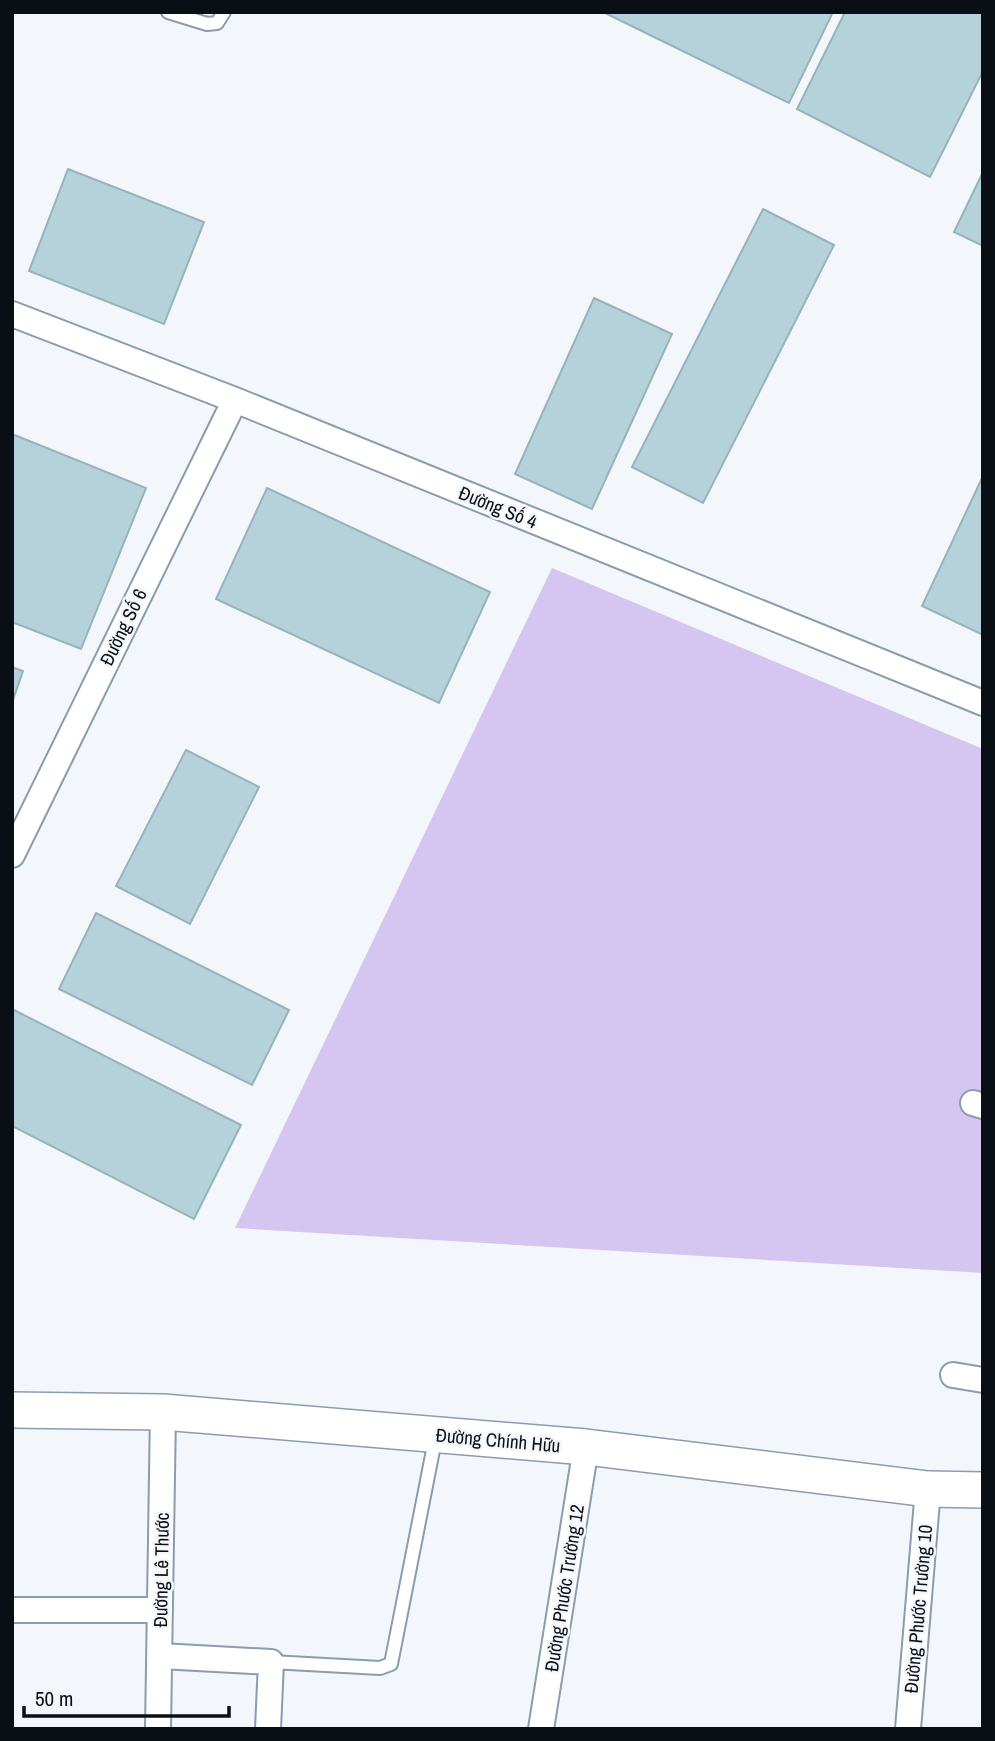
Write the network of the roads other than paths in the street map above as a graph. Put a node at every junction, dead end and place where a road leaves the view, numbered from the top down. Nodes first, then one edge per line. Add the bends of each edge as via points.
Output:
1 (168, 12) edge
2 (224, 12) edge
3 (12, 314) edge
4 (235, 400) junction
5 (983, 703) edge
6 (12, 855) edge
7 (953, 1375) dead end
8 (983, 1380) edge
9 (12, 1410) edge
10 (163, 1412) junction
11 (436, 1435) junction
12 (586, 1447) junction
13 (929, 1489) junction
14 (983, 1490) edge
15 (12, 1610) edge
16 (160, 1610) junction
17 (160, 1656) junction
18 (271, 1662) junction
19 (158, 1729) edge
20 (268, 1729) edge
21 (541, 1729) edge
22 (908, 1729) edge

1 - 2 lane via 206,24 217,23
3 - 4 street, Đường Số 4
4 - 5 street, Đường Số 4
4 - 6 street, Đường Số 6
7 - 8 street
9 - 10 street, Đường Chính Hữu
10 - 11 street, Đường Chính Hữu
10 - 16 street, Đường Lê Thước
11 - 12 street, Đường Chính Hữu
11 - 18 lane via 391,1664 380,1668
12 - 13 street, Đường Chính Hữu
12 - 21 street, Đường Phước Trường 12
13 - 14 street, Đường Chính Hữu
13 - 22 street, Đường Phước Trường 10
15 - 16 street
16 - 17 street, Đường Lê Thước
17 - 18 street
17 - 19 street, Đường Lê Thước
18 - 20 street

